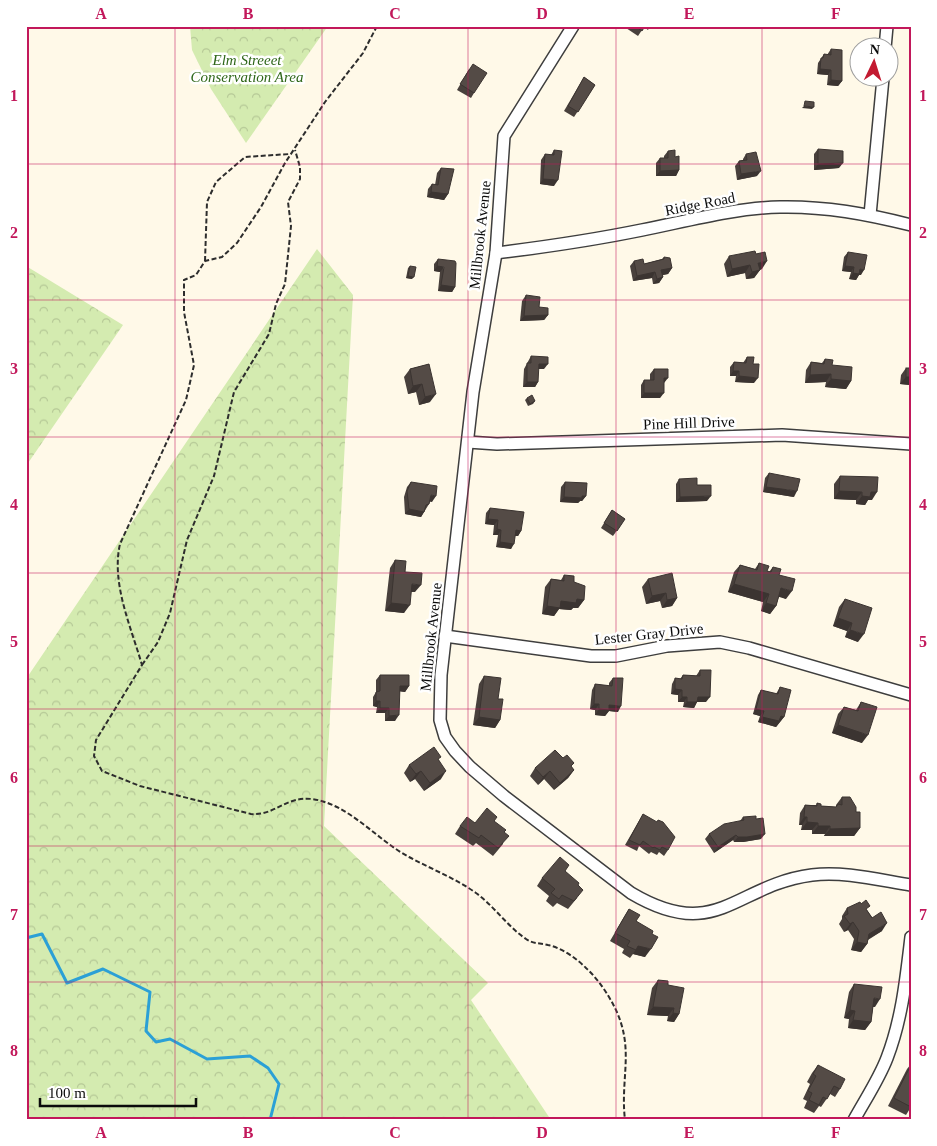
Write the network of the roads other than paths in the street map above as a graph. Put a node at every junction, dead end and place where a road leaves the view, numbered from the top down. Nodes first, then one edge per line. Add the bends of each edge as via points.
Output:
1 (573, 26) edge
2 (882, 88) edge
3 (870, 215) junction
4 (911, 226) edge
5 (496, 253) junction
6 (468, 442) junction
7 (911, 444) edge
8 (446, 636) junction
9 (911, 695) edge
10 (911, 885) edge
11 (911, 937) edge
12 (854, 1120) edge

1 - 5 street, Millbrook Avenue via 504,136
2 - 3 street
3 - 4 street, Ridge Road
3 - 5 street, Ridge Road via 818,208 737,211 589,241
5 - 6 street, Millbrook Avenue
6 - 7 street, Pine Hill Drive via 497,444 782,435
6 - 8 street, Millbrook Avenue
8 - 9 street, Lester Gray Drive via 591,656 616,656 668,646 720,642
8 - 10 street, Millbrook Avenue via 439,702 445,737 455,751 504,796 650,904 670,911 709,912 732,906 785,881 812,875 842,875
11 - 12 street via 894,1037 886,1060

